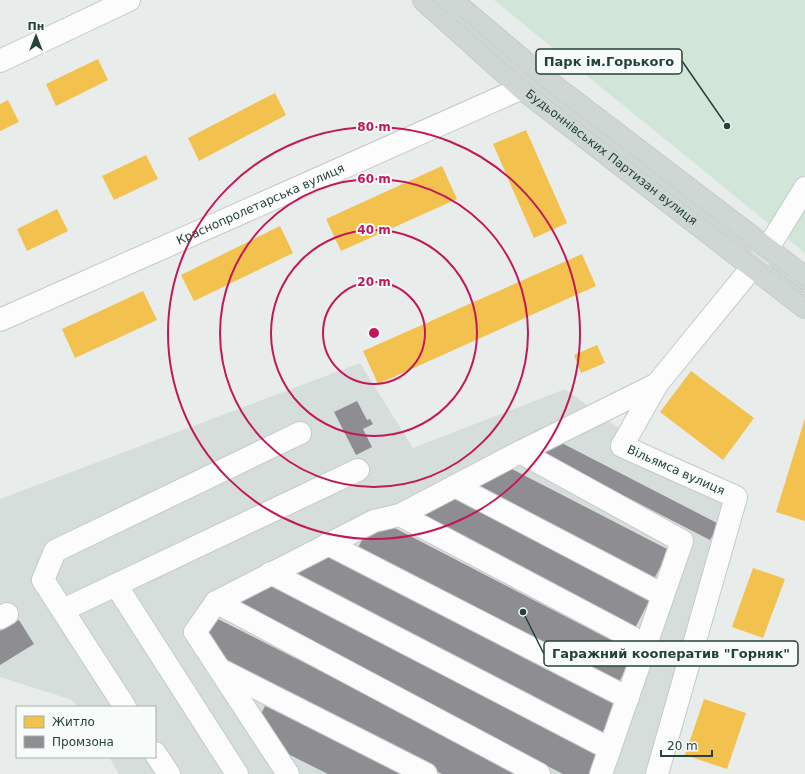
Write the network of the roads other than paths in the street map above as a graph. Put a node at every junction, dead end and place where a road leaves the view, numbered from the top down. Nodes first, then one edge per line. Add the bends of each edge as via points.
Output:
1 (129, 0) edge
2 (424, 0) edge
3 (451, 0) edge
4 (0, 61) edge
5 (543, 78) junction
6 (522, 88) junction
7 (803, 196) edge
8 (768, 248) junction
9 (753, 266) junction
10 (805, 278) edge
11 (805, 307) edge
12 (0, 320) edge
13 (657, 384) junction
14 (300, 433) dead end
15 (520, 452) junction
16 (358, 470) dead end
17 (455, 486) junction
18 (400, 515) junction
19 (328, 544) junction
20 (271, 573) junction
21 (116, 585) junction
22 (663, 595) junction
23 (216, 602) junction
24 (63, 610) junction
25 (646, 645) junction
26 (220, 670) junction
27 (628, 698) junction
28 (124, 706) edge
29 (610, 749) junction
30 (156, 754) edge
31 (284, 768) edge
32 (169, 774) edge
33 (237, 774) edge
34 (305, 774) edge
35 (426, 774) edge
36 (539, 774) edge
37 (601, 774) edge
38 (657, 774) edge

1 - 4 street
2 - 6 main road, Будьоннівських Партизан вулиця
3 - 5 main road, Будьоннівських Партизан вулиця
5 - 6 street, Краснопролетарська вулиця
5 - 8 main road, Будьоннівських Партизан вулиця
6 - 9 main road, Будьоннівських Партизан вулиця
6 - 12 street, Краснопролетарська вулиця
7 - 8 street, Вільямса вулиця
8 - 9 street, Вільямса вулиця
8 - 10 main road, Будьоннівських Партизан вулиця
9 - 11 main road, Будьоннівських Партизан вулиця
9 - 13 street, Вільямса вулиця
13 - 15 street
13 - 38 street, Вільямса вулиця via 622,446 736,497
14 - 24 street via 55,551 43,580
15 - 17 street
15 - 22 street via 682,541
16 - 21 street
17 - 18 street
17 - 22 street
18 - 19 street via 374,521
18 - 25 street
19 - 20 street
19 - 27 street
20 - 23 street
20 - 29 street
21 - 24 street
21 - 33 street
22 - 25 street
23 - 26 street via 195,632
23 - 36 street
24 - 28 street
25 - 27 street
26 - 31 street
26 - 35 street
27 - 29 street
29 - 37 street
30 - 32 street
31 - 34 street

